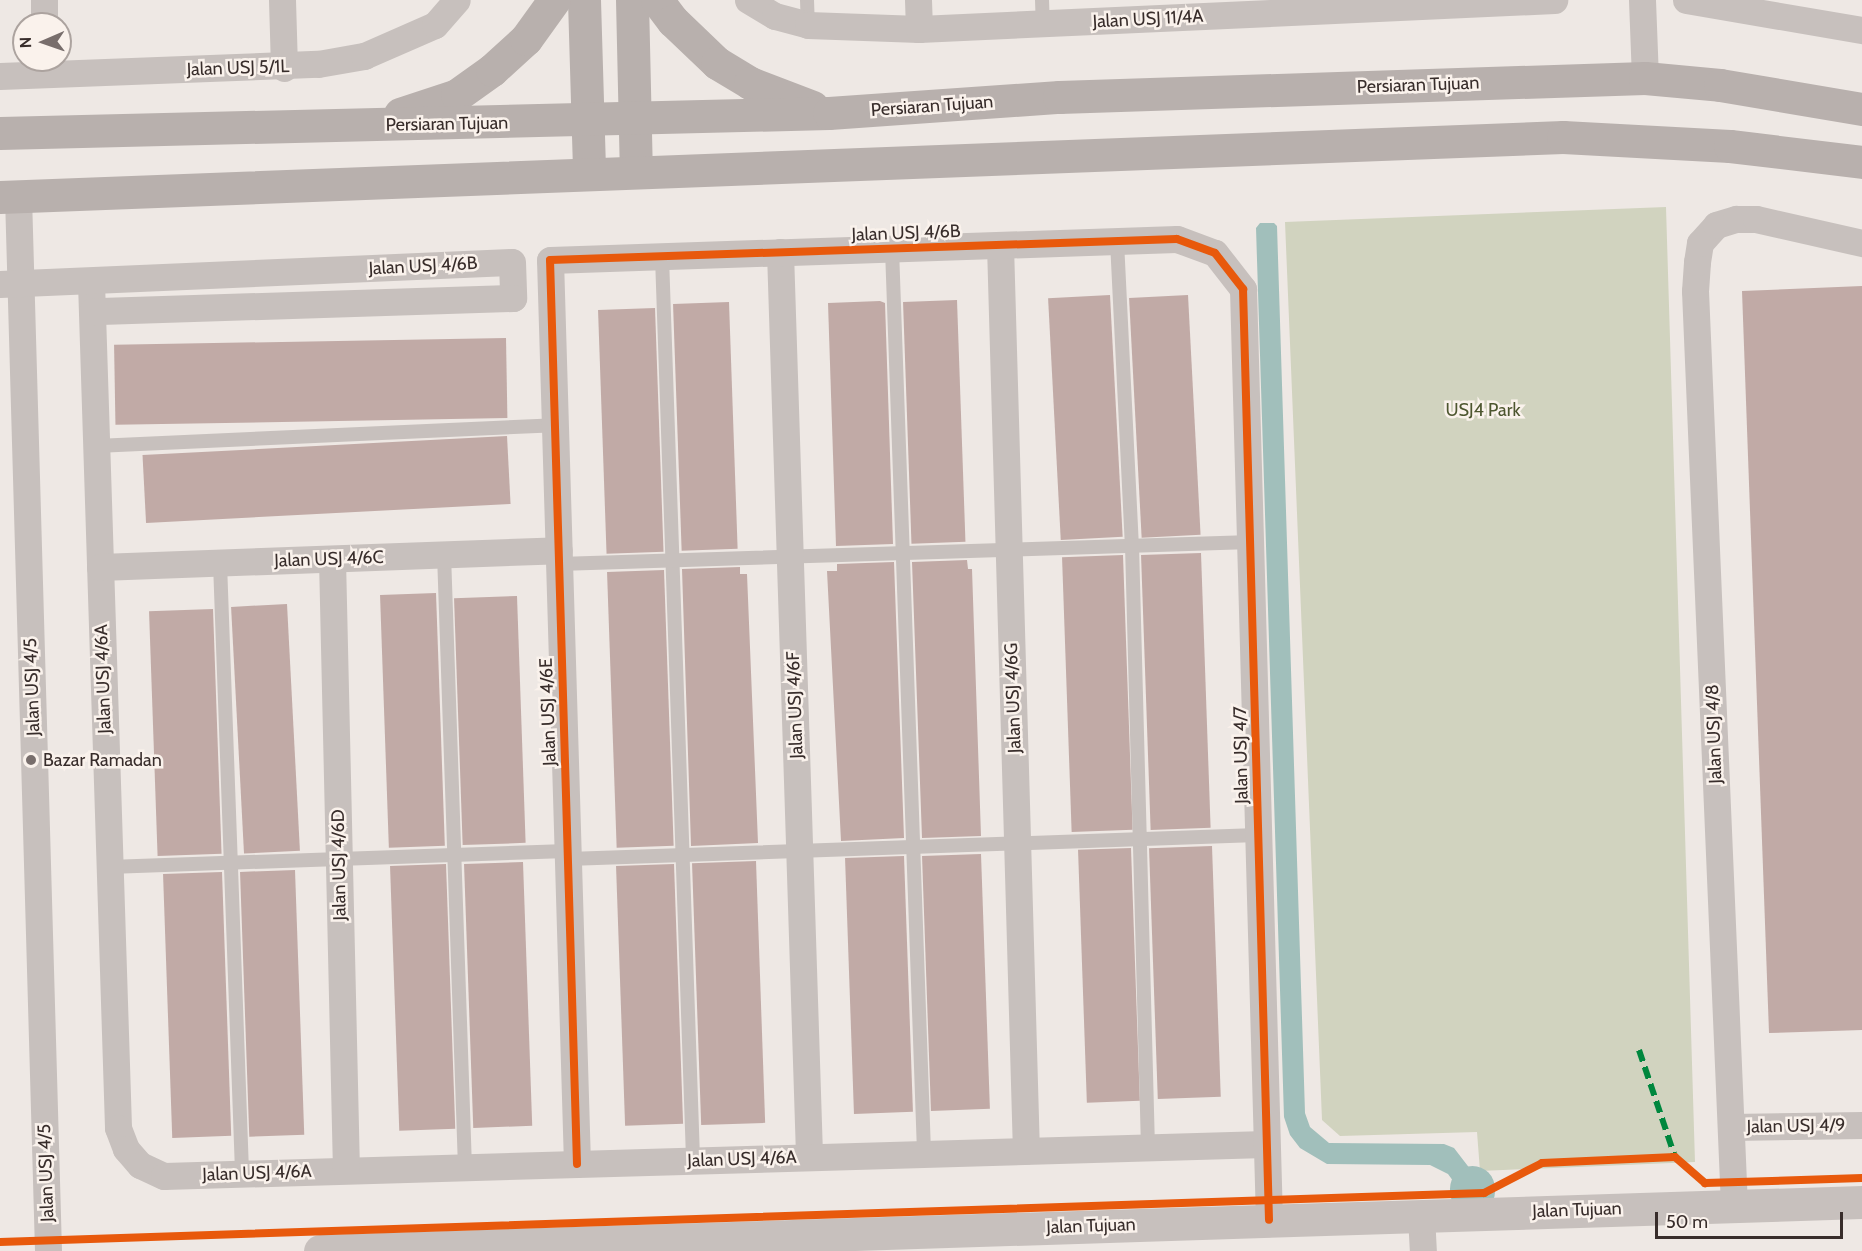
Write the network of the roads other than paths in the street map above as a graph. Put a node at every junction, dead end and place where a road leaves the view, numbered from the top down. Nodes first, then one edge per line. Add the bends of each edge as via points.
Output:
1 (282, 0) edge
2 (457, 0) edge
3 (554, 0) edge
4 (584, 0) edge
5 (632, 0) edge
6 (657, 0) edge
7 (748, 0) edge
8 (918, 0) edge
9 (1554, 0) edge
10 (1642, 0) edge
11 (1686, 0) edge
12 (1515, 1) edge
13 (1392, 4) edge
14 (1283, 6) edge
15 (1157, 9) edge
16 (807, 12) edge
17 (1043, 12) edge
18 (919, 29) junction
19 (1862, 30) edge
20 (72, 67) edge
21 (284, 68) junction
22 (20, 72) edge
23 (0, 76) edge
24 (1645, 78) junction
25 (1862, 109) edge
26 (829, 113) junction
27 (634, 119) junction
28 (588, 121) junction
29 (339, 126) junction
30 (0, 133) edge
31 (1862, 162) edge
32 (589, 171) junction
33 (636, 171) junction
34 (9, 196) edge
35 (1117, 241) junction
36 (1862, 243) edge
37 (1000, 245) junction
38 (891, 249) junction
39 (780, 252) junction
40 (662, 256) junction
41 (550, 261) joint
42 (91, 282) junction
43 (11, 284) edge
44 (1243, 289) joint
45 (92, 311) junction
46 (555, 425) junction
47 (96, 446) junction
48 (1252, 542) junction
49 (1132, 545) junction
50 (1009, 550) junction
51 (901, 553) junction
52 (444, 554) junction
53 (559, 557) junction
54 (790, 557) junction
55 (332, 559) junction
56 (675, 561) junction
57 (220, 563) junction
58 (100, 567) junction
59 (1258, 835) junction
60 (1140, 839) junction
61 (1017, 844) junction
62 (914, 847) junction
63 (799, 851) junction
64 (567, 855) junction
65 (684, 855) junction
66 (456, 856) junction
67 (339, 861) junction
68 (231, 864) junction
69 (109, 867) junction
70 (1862, 1125) edge
71 (1731, 1127) junction
72 (1266, 1144) junction
73 (1148, 1148) junction
74 (1026, 1151) junction
75 (924, 1154) junction
76 (809, 1157) junction
77 (693, 1160) junction
78 (577, 1164) junction
79 (465, 1167) junction
80 (346, 1170) junction
81 (242, 1173) junction
82 (1862, 1202) edge
83 (1734, 1206) junction
84 (1421, 1215) junction
85 (1269, 1220) junction
86 (48, 1251) edge
87 (320, 1251) edge
88 (1423, 1251) edge

1 - 21 street
2 - 21 street, Jalan USJ 5/1L via 435,25 364,56
3 - 29 main road via 526,39 492,70 457,94 423,109
4 - 28 main road
5 - 27 main road
6 - 26 main road via 717,63 750,83
7 - 16 street, Jalan USJ 11/4A via 775,16
8 - 18 street
9 - 12 street, Jalan USJ 11/4A
10 - 24 street
11 - 19 street
12 - 13 street, Jalan USJ 11/4A
13 - 14 street, Jalan USJ 11/4A
14 - 15 street, Jalan USJ 11/4A
15 - 17 street, Jalan USJ 11/4A
16 - 18 street, Jalan USJ 11/4A
17 - 18 street, Jalan USJ 11/4A
20 - 21 street, Jalan USJ 5/1L
22 - 23 street, Jalan USJ 5/1L
24 - 25 main road, Persiaran Tujuan via 1720,85
24 - 26 main road, Persiaran Tujuan via 1059,97
26 - 27 main road, Persiaran Tujuan
27 - 28 main road, Persiaran Tujuan
27 - 33 main road
28 - 29 main road, Persiaran Tujuan
28 - 32 main road
29 - 30 main road, Persiaran Tujuan
31 - 33 main road via 1730,146 1563,137
32 - 33 main road
32 - 34 main road
34 - 43 street, Jalan USJ 4/5
35 - 37 street, Jalan USJ 4/6B
35 - 44 street, Jalan USJ 4/6B via 1177,239 1199,244 1215,253
35 - 49 lane
36 - 71 street, Jalan USJ 4/8 via 1756,219 1736,219 1716,225 1700,243 1697,262
37 - 38 street, Jalan USJ 4/6B
37 - 50 street, Jalan USJ 4/6G
38 - 39 street, Jalan USJ 4/6B
38 - 51 lane
39 - 40 street, Jalan USJ 4/6B
39 - 54 street, Jalan USJ 4/6F
40 - 41 street, Jalan USJ 4/6B
40 - 56 lane
41 - 46 street, Jalan USJ 4/6E
42 - 43 street, Jalan USJ 4/6B
42 - 45 street, Jalan USJ 4/6A
42 - 45 street, Jalan USJ 4/6B via 512,262 513,298
43 - 86 street, Jalan USJ 4/5
44 - 48 street, Jalan USJ 4/7
45 - 47 street, Jalan USJ 4/6A
46 - 47 lane
46 - 53 street, Jalan USJ 4/6E
47 - 58 street, Jalan USJ 4/6A
48 - 49 lane
48 - 59 street, Jalan USJ 4/7
49 - 50 lane
49 - 60 lane
50 - 51 lane
50 - 61 street, Jalan USJ 4/6G
51 - 54 lane
51 - 62 lane
52 - 53 street, Jalan USJ 4/6C
52 - 55 street, Jalan USJ 4/6C
52 - 66 lane
53 - 56 lane
53 - 64 street, Jalan USJ 4/6E
54 - 56 lane
54 - 63 street, Jalan USJ 4/6F
55 - 57 street, Jalan USJ 4/6C
55 - 67 street, Jalan USJ 4/6D
56 - 65 lane
57 - 58 street, Jalan USJ 4/6C
57 - 68 lane
58 - 69 street, Jalan USJ 4/6A
59 - 60 lane
59 - 72 street, Jalan USJ 4/7
60 - 61 lane
60 - 73 lane
61 - 62 lane
61 - 74 street, Jalan USJ 4/6G
62 - 63 lane
62 - 75 lane
63 - 65 lane
63 - 76 street, Jalan USJ 4/6F
64 - 65 lane
64 - 66 lane
64 - 78 street, Jalan USJ 4/6E
65 - 77 lane
66 - 67 lane
66 - 79 lane
67 - 68 lane
67 - 80 street, Jalan USJ 4/6D
68 - 69 lane
68 - 81 lane
69 - 81 street, Jalan USJ 4/6A via 118,1128 126,1149 140,1165 164,1176
70 - 71 street, Jalan USJ 4/9
71 - 83 street, Jalan USJ 4/8
72 - 73 street, Jalan USJ 4/6A
72 - 85 street, Jalan USJ 4/7
73 - 74 street, Jalan USJ 4/6A
74 - 75 street, Jalan USJ 4/6A
75 - 76 street, Jalan USJ 4/6A
76 - 77 street, Jalan USJ 4/6A
77 - 78 street, Jalan USJ 4/6A
78 - 79 street, Jalan USJ 4/6A
79 - 80 street, Jalan USJ 4/6A
80 - 81 street, Jalan USJ 4/6A
82 - 83 street, Jalan Tujuan
83 - 84 street, Jalan Tujuan
84 - 85 street, Jalan Tujuan
84 - 88 street
85 - 87 street, Jalan Tujuan

